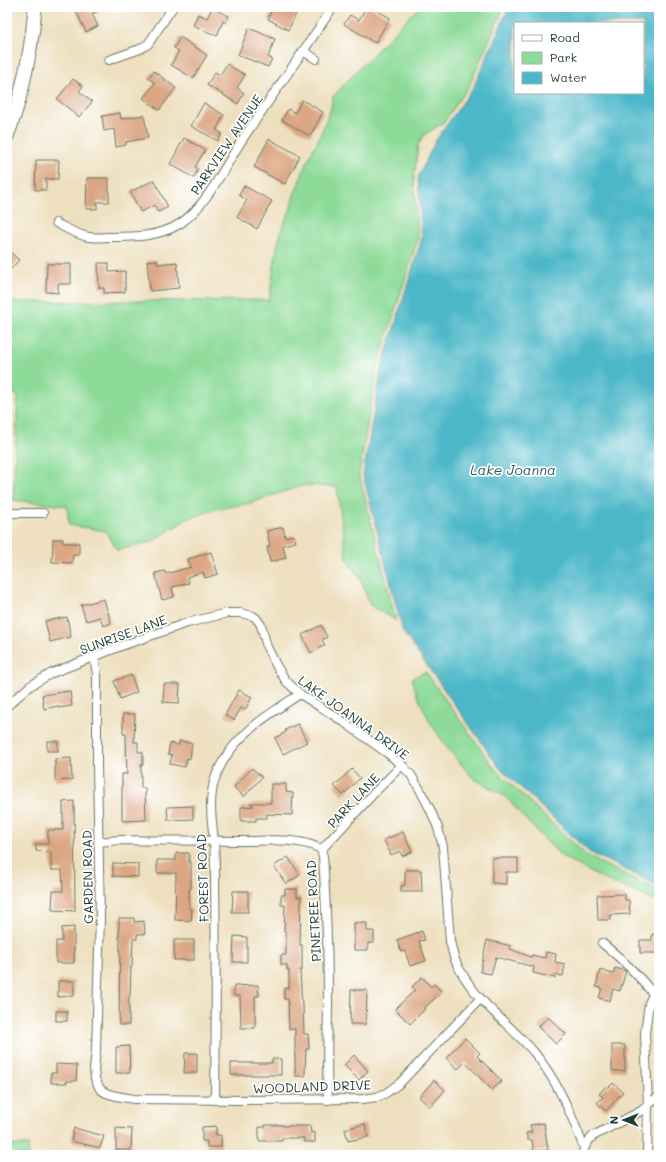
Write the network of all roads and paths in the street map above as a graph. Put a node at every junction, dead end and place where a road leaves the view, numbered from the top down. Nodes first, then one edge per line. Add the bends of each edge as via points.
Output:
1 (35, 7) edge
2 (173, 7) edge
3 (333, 7) edge
4 (303, 51) junction
5 (316, 59) dead end
6 (109, 60) dead end
7 (7, 136) edge
8 (56, 223) dead end
9 (7, 513) edge
10 (43, 513) dead end
11 (257, 620) joint
12 (94, 657) junction
13 (300, 694) junction
14 (7, 706) edge
15 (402, 765) junction
16 (214, 841) junction
17 (98, 842) junction
18 (321, 850) junction
19 (602, 943) dead end
20 (657, 994) edge
21 (480, 999) junction
22 (106, 1093) joint
23 (659, 1096) edge
24 (215, 1100) junction
25 (328, 1100) junction
26 (648, 1106) junction
27 (583, 1152) edge
28 (647, 1155) edge

1 - 7 main road via 26,70
2 - 6 street via 148,44
3 - 4 street, PARKVIEW AVENUE
4 - 5 street
4 - 8 street, PARKVIEW AVENUE via 208,195 182,222 161,232 122,237 90,237
9 - 10 street
11 - 12 street, SUNRISE LANE via 253,616 228,613 187,623
11 - 13 street, LAKE JOANNA DRIVE via 277,667 286,681
12 - 14 street, SUNRISE LANE via 44,677
12 - 17 street, GARDEN ROAD via 97,674
13 - 15 street, LAKE JOANNA DRIVE via 344,722
13 - 16 street, FOREST ROAD via 240,738 221,764 212,791
15 - 18 street, PARK LANE
15 - 21 street, LAKE JOANNA DRIVE via 419,788 438,828 444,847 452,951 457,966
16 - 17 street, PINETREE ROAD
16 - 18 street, PINETREE ROAD via 297,841
16 - 24 street, FOREST ROAD
17 - 22 street, GARDEN ROAD via 100,917 94,1069 96,1083
18 - 25 street, PINETREE ROAD via 326,903
19 - 20 street
20 - 26 street via 649,1003 645,1033
21 - 25 street, WOODLAND DRIVE via 414,1069 386,1093 363,1099
21 - 27 street, LAKE JOANNA DRIVE via 513,1029 548,1072 573,1117
22 - 24 street, WOODLAND DRIVE via 134,1099
23 - 26 street
24 - 25 street, WOODLAND DRIVE
26 - 27 street via 593,1136
26 - 28 street

